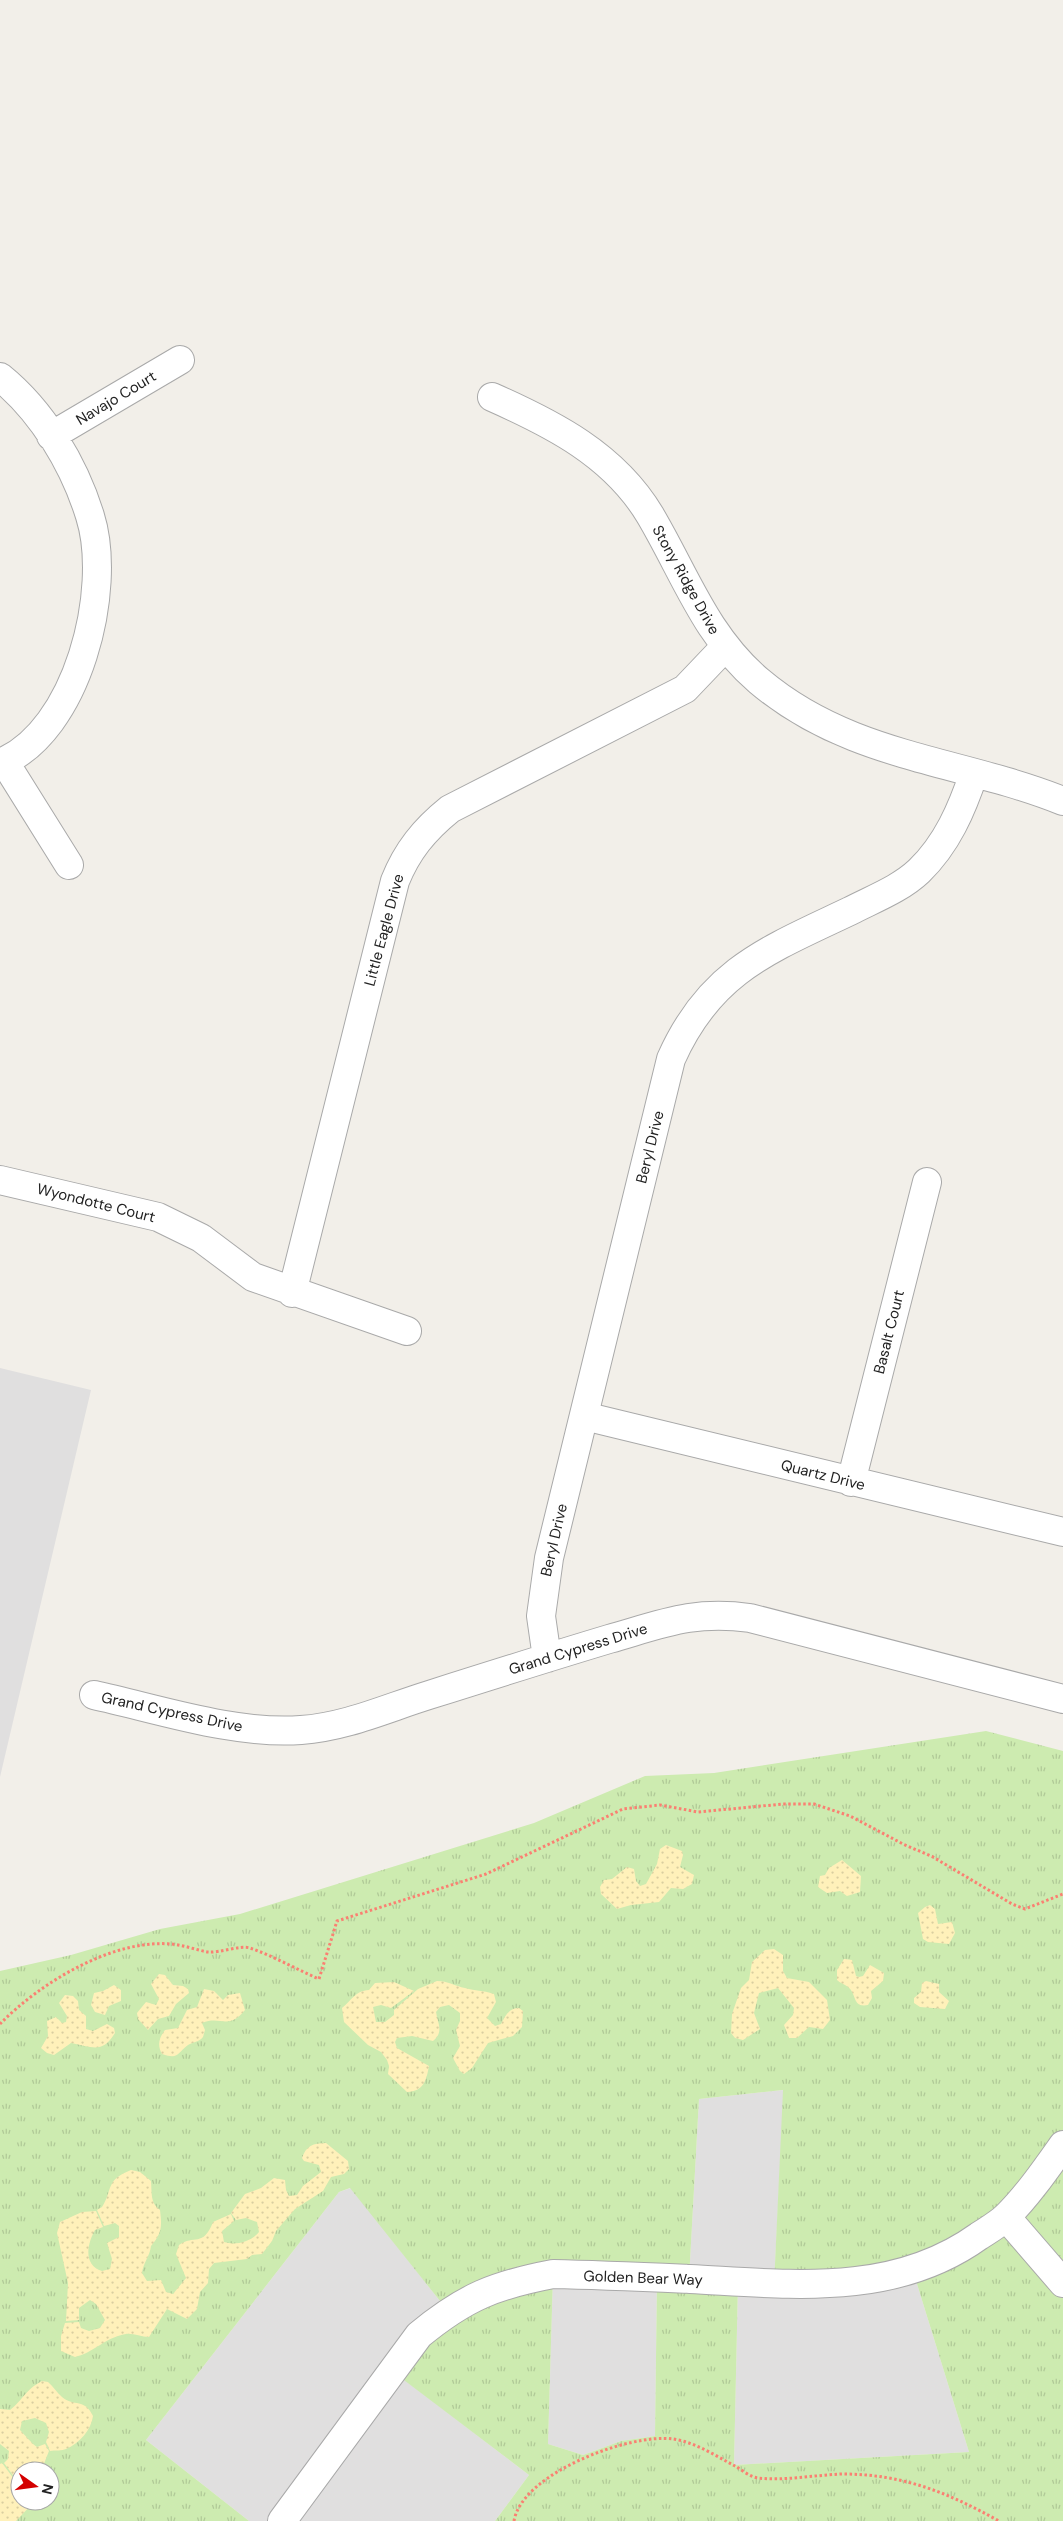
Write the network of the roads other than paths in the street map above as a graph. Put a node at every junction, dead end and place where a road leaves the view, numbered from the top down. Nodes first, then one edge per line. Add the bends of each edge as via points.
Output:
1 (180, 360) dead end
2 (0, 377) edge
3 (492, 397) dead end
4 (51, 436) junction
5 (725, 647) junction
6 (2, 762) edge
7 (974, 772) junction
8 (1063, 801) edge
9 (69, 865) dead end
10 (0, 1180) edge
11 (927, 1182) dead end
12 (292, 1293) junction
13 (407, 1331) dead end
14 (584, 1416) junction
15 (851, 1482) junction
16 (1063, 1532) edge
17 (547, 1658) junction
18 (94, 1695) dead end
19 (1063, 1699) edge
20 (1063, 2145) edge
21 (1006, 2217) junction
22 (1063, 2284) edge
23 (282, 2521) edge

1 - 4 street, Navajo Court
2 - 4 street via 32,407
3 - 5 street, Stony Ridge Drive via 548,422 592,450 625,483 649,514 704,618
4 - 6 street via 90,516 97,551 97,590 84,650 62,704 34,740
5 - 7 street, Stony Ridge Drive via 760,681 807,715 843,734 909,756
5 - 12 street, Little Eagle Drive via 685,689 450,809 415,842 395,881
6 - 9 street
7 - 8 street, Stony Ridge Drive via 1023,785
7 - 14 street, Beryl Drive via 955,822 918,872 890,891 768,950 742,967 718,987 682,1036 671,1059
10 - 12 street, Wyondotte Court via 158,1217 201,1238 252,1277
11 - 15 street, Basalt Court
12 - 13 street, Wyondotte Court
14 - 15 street, Quartz Drive
14 - 17 street, Beryl Drive via 543,1588 541,1616
15 - 16 street, Quartz Drive
17 - 18 street, Grand Cypress Drive via 360,1718 303,1730 242,1728
17 - 19 street, Grand Cypress Drive via 681,1617 729,1615
20 - 21 street, Golden Bear Way
21 - 22 street
21 - 23 street, Golden Bear Way via 942,2259 873,2280 774,2285 553,2274 518,2280 474,2296 419,2335

